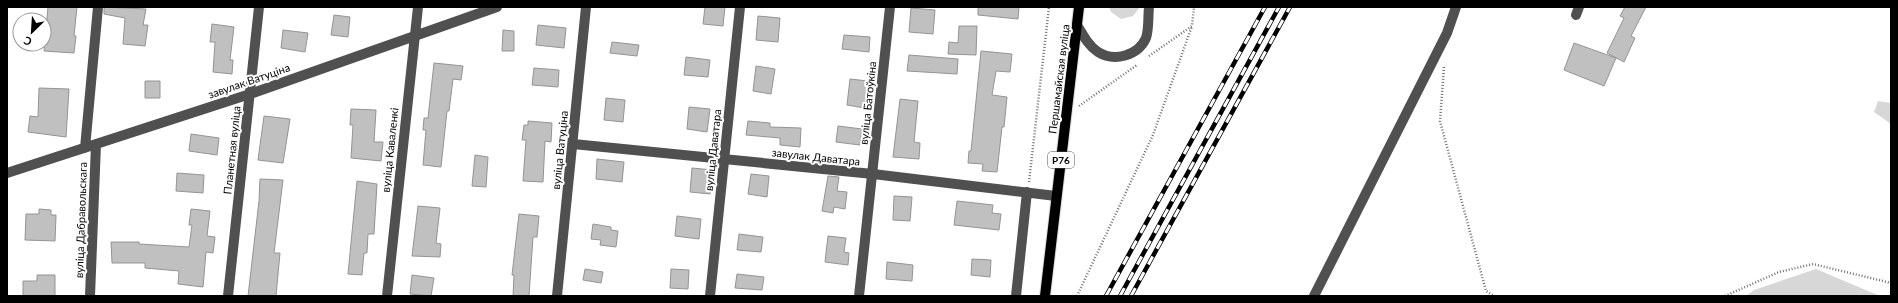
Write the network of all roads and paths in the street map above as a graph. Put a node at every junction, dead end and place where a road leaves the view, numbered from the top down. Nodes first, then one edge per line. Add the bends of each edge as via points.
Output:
1 (98, 7) edge
2 (259, 7) edge
3 (418, 7) edge
4 (497, 7) edge
5 (586, 7) edge
6 (740, 7) edge
7 (890, 7) edge
8 (1049, 7) edge
9 (1080, 7) edge
10 (1149, 7) edge
11 (1456, 7) edge
12 (1077, 25) junction
13 (1192, 26) dead end
14 (414, 36) junction
15 (1445, 62) dead end
16 (250, 94) junction
17 (96, 144) junction
18 (573, 144) junction
19 (85, 148) junction
20 (724, 159) junction
21 (7, 173) edge
22 (873, 174) junction
23 (1027, 192) junction
24 (1056, 196) junction
25 (1891, 283) edge
26 (1486, 291) junction
27 (90, 296) edge
28 (228, 296) edge
29 (387, 296) edge
30 (557, 296) edge
31 (710, 296) edge
32 (859, 296) edge
33 (1016, 296) edge
34 (1045, 296) edge
35 (1077, 296) edge
36 (1314, 296) edge
37 (1485, 296) edge
38 (1494, 296) edge
39 (1725, 296) edge

1 - 19 street, вуліца Дабравольскага
2 - 16 street, Планетная вуліца
3 - 14 street, вуліца Каваленкі
4 - 14 street, завулак Ватуціна
5 - 18 street, вуліца Ватуціна
6 - 20 street, вуліца Даватара
7 - 22 street, вуліца Батоўкіна
8 - 23 path
9 - 12 main road, Першамайская вуліца / Р76
10 - 12 street via 1146,38 1134,52 1121,57 1099,52 1086,40
11 - 36 street via 1447,33
12 - 24 main road, Першамайская вуліца / Р76
13 - 35 path via 1153,135
14 - 16 street, завулак Ватуціна
14 - 29 street, вуліца Каваленкі
15 - 26 path via 1440,121
16 - 17 street, завулак Ватуціна
16 - 28 street, Планетная вуліца
17 - 19 street, завулак Ватуціна
17 - 27 street, вуліца Дабравольскага
18 - 20 street, завулак Даватара
18 - 30 street, вуліца Ватуціна
19 - 21 street, завулак Ватуціна
20 - 22 street, завулак Даватара
20 - 31 street, вуліца Даватара
22 - 23 street, завулак Даватара
22 - 32 street, вуліца Батоўкіна
23 - 24 street, завулак Даватара
23 - 33 street
24 - 34 main road, Першамайская вуліца / Р76
25 - 39 path via 1814,264 1779,272
26 - 37 path
26 - 38 path

